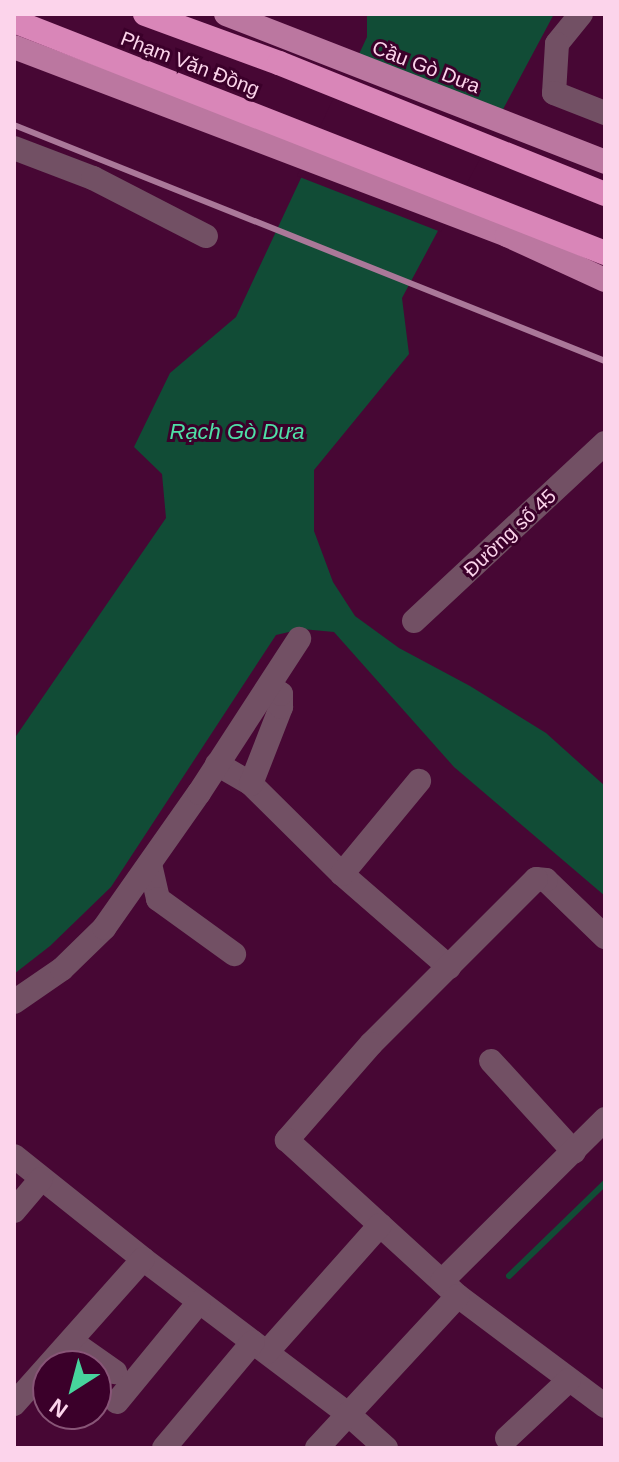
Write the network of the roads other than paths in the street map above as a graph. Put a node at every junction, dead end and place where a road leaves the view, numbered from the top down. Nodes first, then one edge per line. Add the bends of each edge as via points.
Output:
1 (145, 14) edge
2 (226, 14) edge
3 (581, 14) edge
4 (14, 21) edge
5 (14, 47) edge
6 (605, 113) edge
7 (256, 127) junction
8 (14, 148) edge
9 (605, 162) edge
10 (605, 194) edge
11 (511, 225) junction
12 (206, 236) dead end
13 (566, 237) junction
14 (605, 253) edge
15 (605, 265) edge
16 (605, 280) edge
17 (605, 443) edge
18 (414, 621) dead end
19 (299, 639) dead end
20 (270, 686) junction
21 (217, 764) junction
22 (419, 781) dead end
23 (251, 784) junction
24 (150, 864) junction
25 (342, 874) junction
26 (605, 937) edge
27 (234, 954) dead end
28 (449, 967) junction
29 (14, 1002) edge
30 (491, 1061) dead end
31 (605, 1119) edge
32 (574, 1152) junction
33 (14, 1156) edge
34 (41, 1179) junction
35 (14, 1211) edge
36 (380, 1225) junction
37 (143, 1259) junction
38 (450, 1289) junction
39 (199, 1302) junction
40 (71, 1341) junction
41 (260, 1347) junction
42 (115, 1372) dead end
43 (569, 1380) junction
44 (19, 1387) edge
45 (117, 1402) dead end
46 (605, 1406) edge
47 (348, 1414) junction
48 (507, 1438) dead end
49 (164, 1448) edge
50 (317, 1448) edge
51 (386, 1448) edge

1 - 10 highway, Phạm Văn Đồng
2 - 9 main road, Cầu Gò Dưa
3 - 6 street via 557,44 554,93
4 - 7 highway, Phạm Văn Đồng
5 - 7 main road
7 - 11 highway
8 - 12 street via 93,178
11 - 13 highway
11 - 16 main road
13 - 14 highway
13 - 15 main road
17 - 18 street, Đường số 45
19 - 20 street
20 - 21 street
20 - 23 street via 282,700
21 - 23 street
21 - 24 street
22 - 25 street
23 - 25 street
24 - 27 street via 158,899
24 - 29 street via 104,928 62,969
25 - 28 street
26 - 28 street via 546,880 536,879
28 - 36 street via 371,1044 287,1140
30 - 32 street
31 - 32 street
32 - 38 street
33 - 34 street
34 - 35 street
34 - 37 street
36 - 38 street
36 - 41 street
37 - 39 street
37 - 40 street
38 - 43 street
38 - 47 street
39 - 41 street
39 - 45 street
40 - 42 street
40 - 44 street
41 - 47 street
41 - 49 street
43 - 46 street
43 - 48 street
47 - 50 street
47 - 51 street

